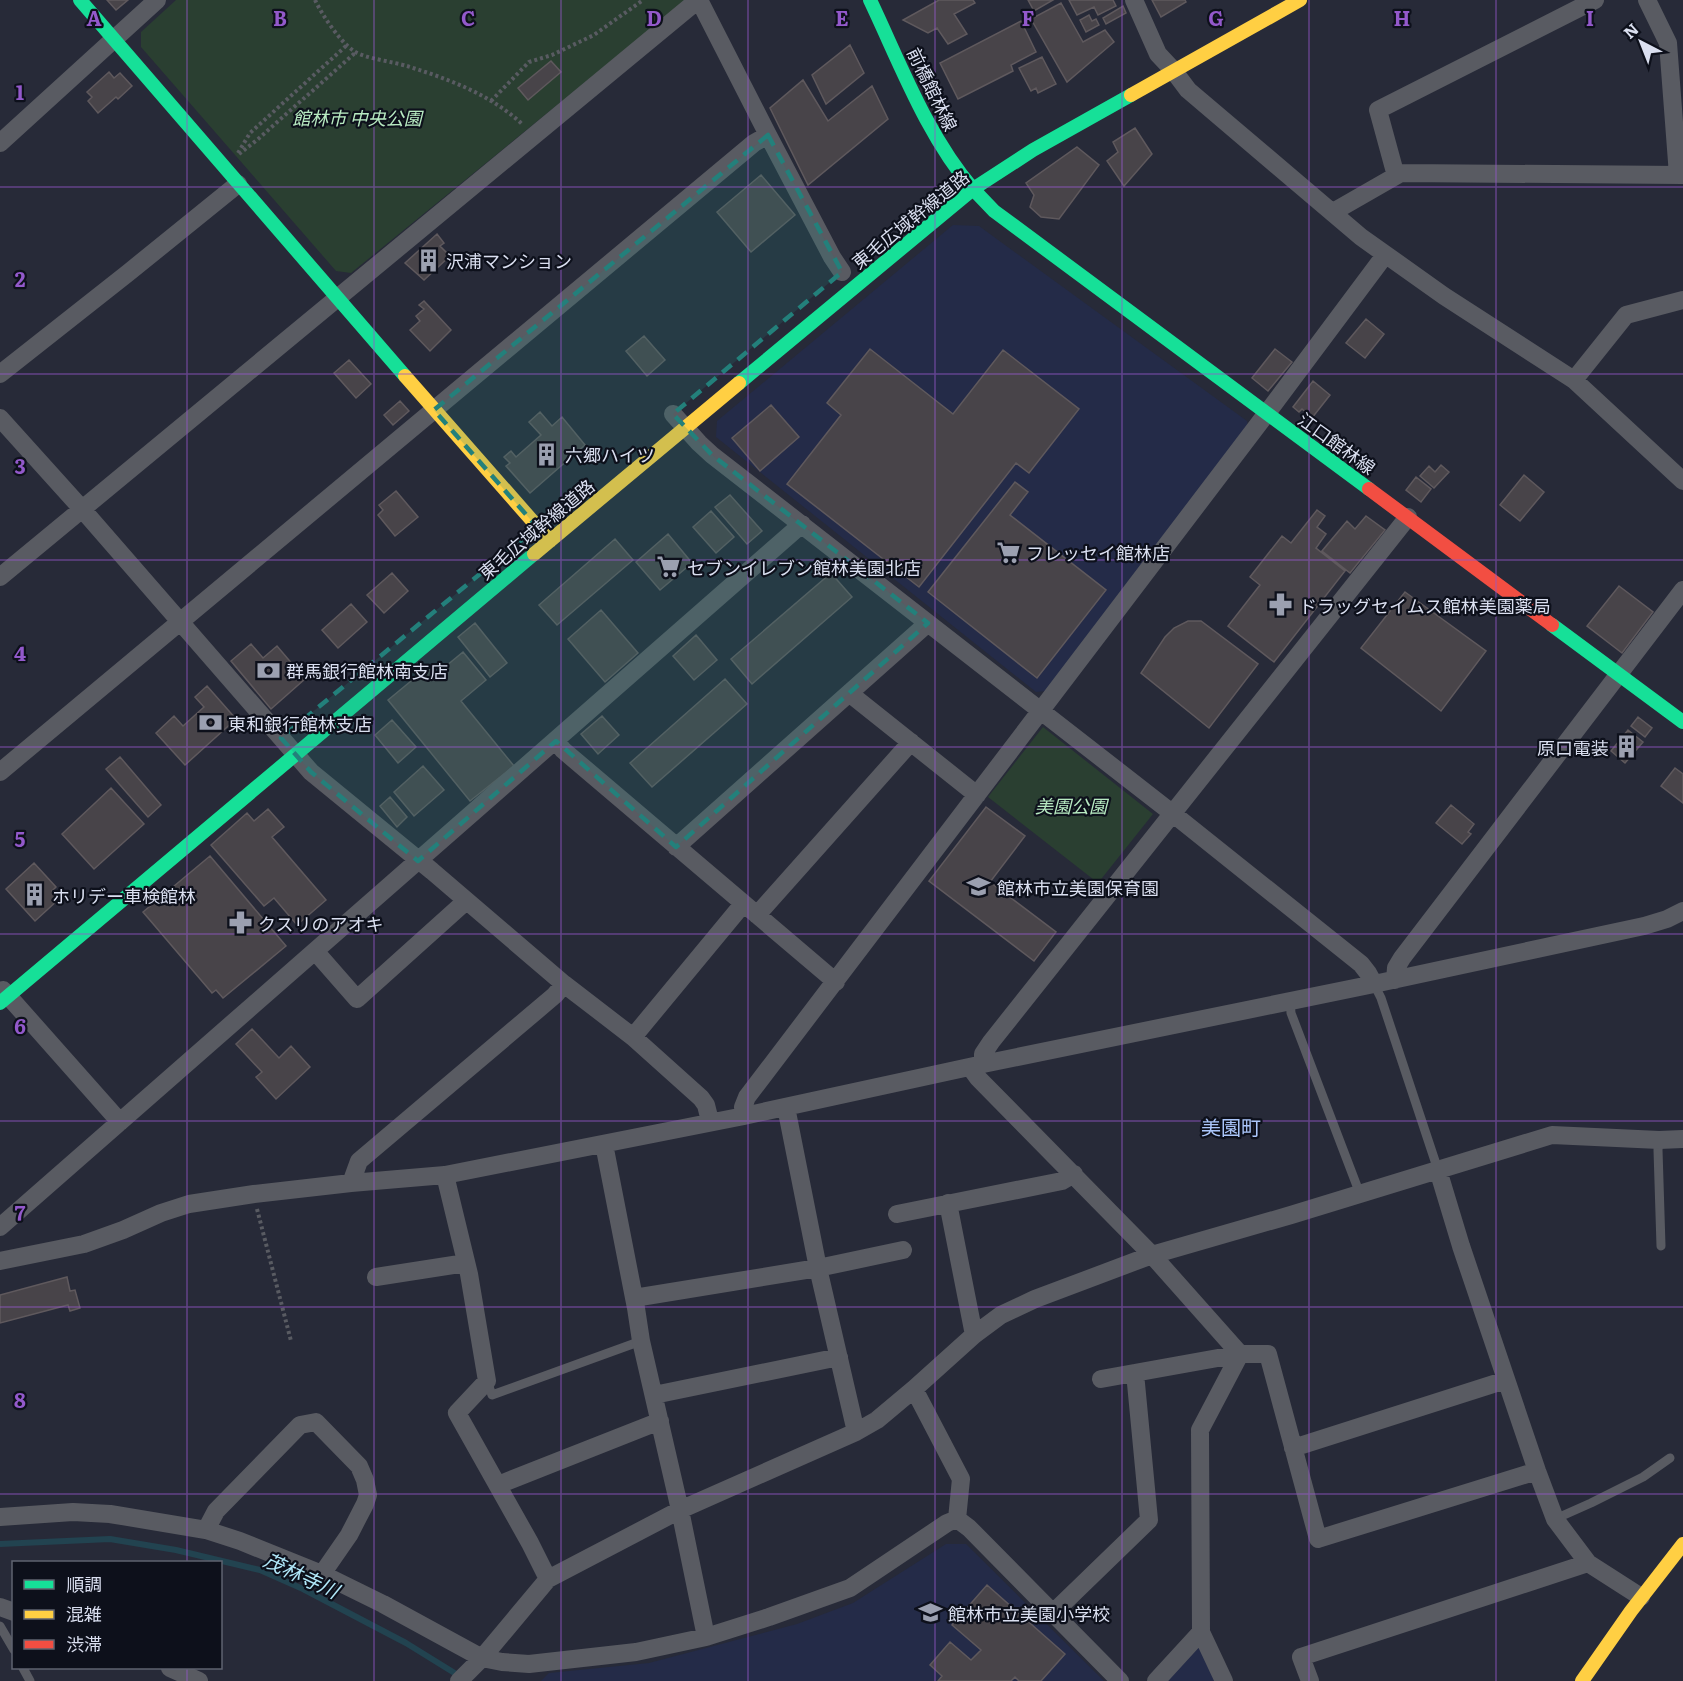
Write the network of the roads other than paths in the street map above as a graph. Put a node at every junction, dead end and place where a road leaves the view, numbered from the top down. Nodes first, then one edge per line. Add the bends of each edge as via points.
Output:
1 (80, 0) edge
2 (158, 0) edge
3 (698, 0) edge
4 (870, 0) edge
5 (1134, 0) edge
6 (1300, 0) edge
7 (1595, 0) edge
8 (1647, 0) edge
9 (114, 39) junction
10 (1676, 39) edge
11 (1173, 70) junction
12 (768, 135) junction
13 (0, 143) edge
14 (1681, 175) edge
15 (1396, 176) junction
16 (238, 184) junction
17 (973, 189) junction
18 (1333, 212) junction
19 (1385, 255) junction
20 (842, 272) dead end
21 (337, 297) junction
22 (1683, 300) edge
23 (0, 374) edge
24 (1574, 380) junction
25 (434, 410) junction
26 (1267, 413) junction
27 (676, 417) junction
28 (0, 418) edge
29 (1683, 481) edge
30 (82, 509) junction
31 (1408, 518) junction
32 (802, 525) junction
33 (550, 541) junction
34 (0, 577) edge
35 (1683, 590) edge
36 (180, 622) junction
37 (928, 623) junction
38 (1619, 674) junction
39 (849, 693) junction
40 (1040, 711) junction
41 (1683, 722) edge
42 (556, 741) junction
43 (911, 742) junction
44 (295, 755) junction
45 (0, 772) edge
46 (977, 795) junction
47 (1172, 813) junction
48 (676, 847) junction
49 (418, 861) junction
50 (466, 901) junction
51 (750, 910) junction
52 (1683, 911) edge
53 (315, 951) junction
54 (1395, 980) junction
55 (836, 982) junction
56 (564, 984) junction
57 (1374, 984) junction
58 (3, 995) edge
59 (1290, 1000) junction
60 (633, 1037) junction
61 (977, 1065) junction
62 (786, 1107) junction
63 (744, 1116) junction
64 (120, 1122) junction
65 (710, 1122) junction
66 (1683, 1139) edge
67 (1659, 1140) junction
68 (604, 1144) junction
69 (1438, 1170) junction
70 (1074, 1174) junction
71 (445, 1175) junction
72 (351, 1183) junction
73 (1360, 1194) junction
74 (948, 1203) junction
75 (897, 1214) dead end
76 (0, 1227) edge
77 (1661, 1246) dead end
78 (903, 1250) dead end
79 (1152, 1255) junction
80 (0, 1261) edge
81 (466, 1263) junction
82 (818, 1268) junction
83 (376, 1277) dead end
84 (634, 1298) junction
85 (974, 1335) junction
86 (641, 1341) junction
87 (1240, 1354) junction
88 (839, 1358) junction
89 (1135, 1373) junction
90 (1101, 1379) dead end
91 (1506, 1380) junction
92 (487, 1381) junction
93 (914, 1389) junction
94 (654, 1395) junction
95 (660, 1421) junction
96 (856, 1432) junction
97 (1293, 1448) junction
98 (1670, 1458) dead end
99 (1537, 1471) junction
100 (498, 1485) junction
101 (681, 1510) junction
102 (0, 1517) edge
103 (957, 1519) junction
104 (1555, 1519) junction
105 (206, 1530) junction
106 (1683, 1544) edge
107 (1588, 1563) junction
108 (321, 1574) junction
109 (548, 1579) junction
110 (1641, 1597) junction
111 (1053, 1613) junction
112 (0, 1626) edge
113 (1201, 1632) junction
114 (706, 1636) junction
115 (12, 1647) edge
116 (477, 1662) junction
117 (172, 1669) edge
118 (199, 1681) edge
119 (459, 1681) edge
120 (1120, 1681) edge
121 (1156, 1681) edge
122 (1224, 1681) edge
123 (1310, 1681) edge
124 (1582, 1681) edge

1 - 9 main road
2 - 9 street
3 - 12 street
3 - 21 street
4 - 17 main road, 前橋館林線 via 932,131
5 - 11 street via 1158,54
6 - 11 main road, 東毛広域幹線道路
7 - 15 street via 1378,110
8 - 10 street
9 - 13 street
9 - 16 main road
10 - 14 street
11 - 17 main road, 東毛広域幹線道路
11 - 18 street via 1188,90
12 - 20 street
12 - 25 street via 745,150
14 - 15 street
15 - 18 street
16 - 21 main road
16 - 23 street
17 - 26 main road, 江口館林線 via 994,211
17 - 27 main road, 東毛広域幹線道路
18 - 19 street
19 - 24 street
19 - 26 street
21 - 25 main road
21 - 30 street
22 - 24 street via 1626,315
24 - 29 street
25 - 33 main road
25 - 36 street
26 - 31 main road, 江口館林線
26 - 40 street
27 - 32 street via 712,455
27 - 33 main road, 東毛広域幹線道路
28 - 30 street
30 - 34 street
30 - 36 street
31 - 38 main road, 江口館林線
31 - 47 street
32 - 37 street
32 - 42 street
33 - 44 main road, 東毛広域幹線道路
35 - 38 street
36 - 44 street
36 - 45 street
37 - 39 street
37 - 40 street
38 - 41 main road, 江口館林線
38 - 54 street via 1401,958
39 - 43 street
39 - 48 street
40 - 46 street
40 - 47 street
42 - 48 street
42 - 49 street
43 - 46 street
43 - 51 street
44 - 49 street
44 - 58 main road, 東毛広域幹線道路
46 - 55 street
47 - 57 street via 1360,964
47 - 61 street via 991,1042
48 - 51 street
49 - 50 street
49 - 53 street
50 - 53 street via 357,999
50 - 56 street
51 - 55 street
51 - 60 street
52 - 54 street via 1644,926
53 - 64 street
54 - 57 street
55 - 63 street via 747,1097
56 - 60 street
56 - 72 street via 359,1161
57 - 59 street
57 - 69 lane
58 - 64 street
59 - 61 street
59 - 73 lane via 1291,1014
60 - 65 street via 701,1098
61 - 62 street
61 - 70 street via 978,1078
62 - 63 street
62 - 82 street
63 - 65 street
64 - 76 street
65 - 68 street
66 - 67 street
67 - 69 street via 1552,1136
67 - 77 lane
68 - 71 street
68 - 84 street
69 - 73 street
69 - 91 street
70 - 74 street via 1062,1181
70 - 79 street
71 - 72 street
71 - 81 street
72 - 80 street via 189,1204 84,1244
73 - 79 street
74 - 75 street
74 - 85 street
78 - 82 street
79 - 85 street via 1035,1299 1001,1315
79 - 87 street
81 - 83 street
81 - 92 street
82 - 84 street
82 - 88 street
84 - 86 street
85 - 93 street
86 - 92 lane via 492,1395
86 - 94 street
87 - 89 street
87 - 97 street via 1268,1354
87 - 113 street via 1200,1430
88 - 94 street
88 - 96 street
89 - 90 street
89 - 111 street via 1149,1520
91 - 97 street
91 - 99 street
92 - 100 street via 457,1413
93 - 96 street
93 - 103 street via 961,1479
94 - 95 street
95 - 100 street
95 - 101 street
96 - 101 street
97 - 99 street via 1318,1539
98 - 104 lane via 1643,1477
99 - 104 street
100 - 109 street
101 - 109 street
101 - 114 street
102 - 105 street via 110,1514
103 - 111 street
103 - 114 street via 850,1588
104 - 107 street
105 - 108 street
105 - 108 street via 216,1511 300,1425 316,1422 359,1466 368,1495 349,1535
106 - 110 main road
107 - 110 street
107 - 123 street via 1301,1657
108 - 116 street via 382,1604
109 - 116 street
110 - 124 main road
111 - 120 street
112 - 115 lane
113 - 121 street
113 - 122 street
114 - 116 street via 636,1652 529,1664
116 - 119 street
117 - 118 street

